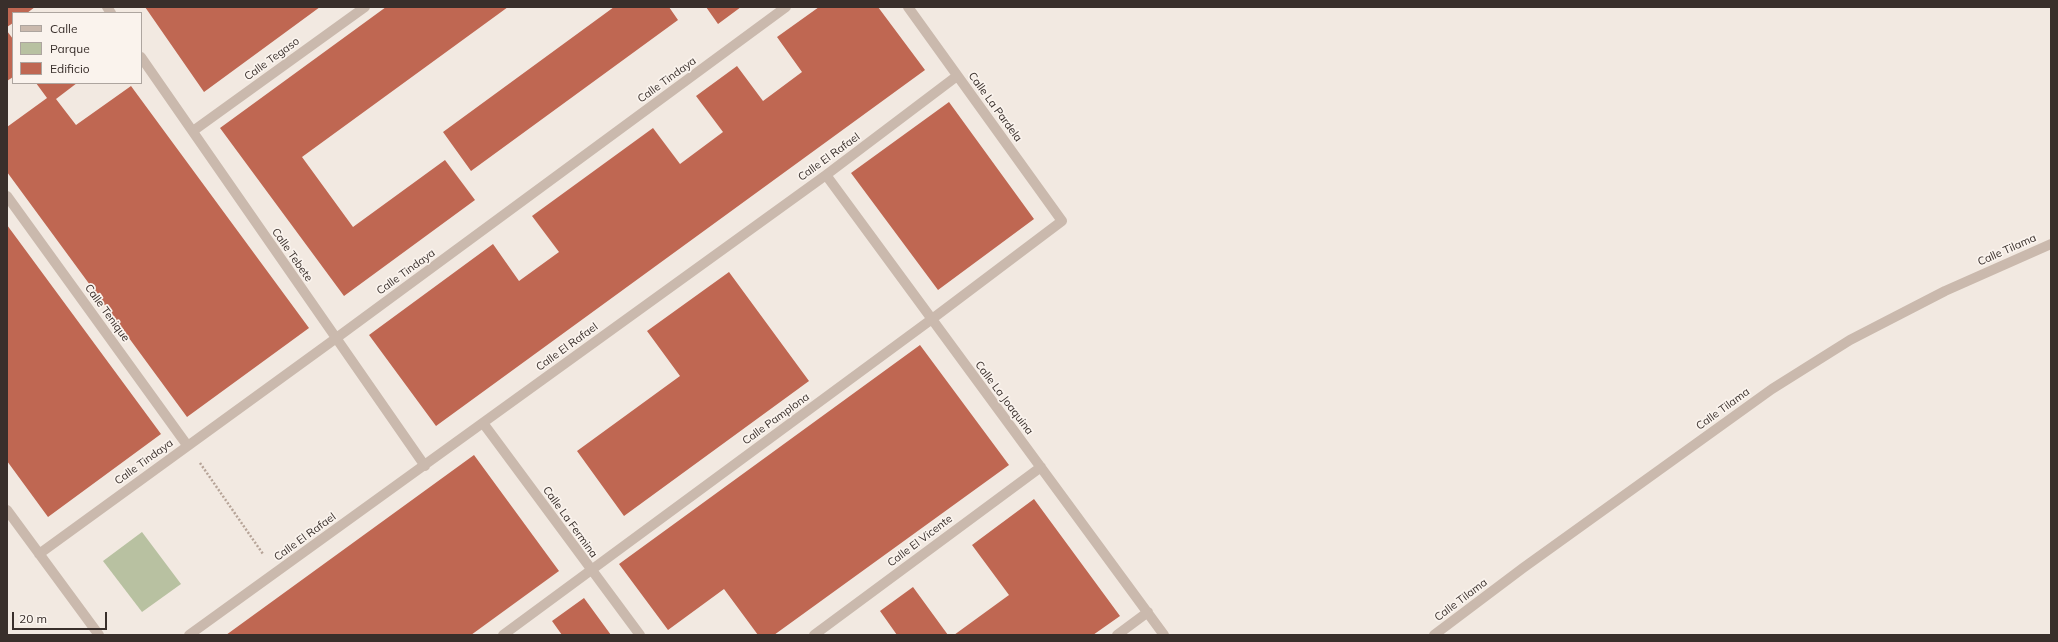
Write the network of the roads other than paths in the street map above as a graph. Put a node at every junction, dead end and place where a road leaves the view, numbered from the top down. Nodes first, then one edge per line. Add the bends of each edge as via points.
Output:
1 (365, 7) edge
2 (786, 7) edge
3 (908, 7) edge
4 (142, 58) edge
5 (957, 76) junction
6 (193, 131) junction
7 (826, 175) junction
8 (7, 196) edge
9 (1062, 221) joint
10 (2051, 244) edge
11 (932, 319) junction
12 (336, 339) junction
13 (483, 423) junction
14 (187, 445) junction
15 (425, 466) junction
16 (1041, 467) junction
17 (7, 510) edge
18 (39, 554) junction
19 (590, 570) junction
20 (1148, 612) junction
21 (99, 635) edge
22 (189, 635) edge
23 (503, 635) edge
24 (640, 635) edge
25 (814, 635) edge
26 (1118, 635) edge
27 (1164, 635) edge
28 (1434, 635) edge

1 - 6 street, Calle Tegaso
2 - 12 street, Calle Tindaya
3 - 5 street, Calle La Pardela
4 - 6 street, Calle Tebete
5 - 7 street, Calle El Rafael
5 - 9 street, Calle La Pardela
6 - 12 street, Calle Tebete
7 - 11 street, Calle La Joaquina
7 - 13 street, Calle El Rafael
8 - 14 street, Calle Tenique
9 - 11 street, Calle Pamplona
10 - 28 street, Calle Tilama via 1938,294 1850,340 1772,389
11 - 16 street, Calle La Joaquina
11 - 19 street, Calle Pamplona
12 - 14 street, Calle Tindaya
12 - 15 street, Calle Tebete
13 - 15 street, Calle El Rafael
13 - 19 street, Calle La Fermina
14 - 18 street, Calle Tindaya
15 - 22 street, Calle El Rafael
16 - 20 street, Calle La Joaquina
16 - 25 street, Calle El Vicente
17 - 18 street
18 - 21 street
19 - 23 street, Calle Pamplona
19 - 24 street, Calle La Fermina
20 - 26 street
20 - 27 street, Calle La Joaquina

